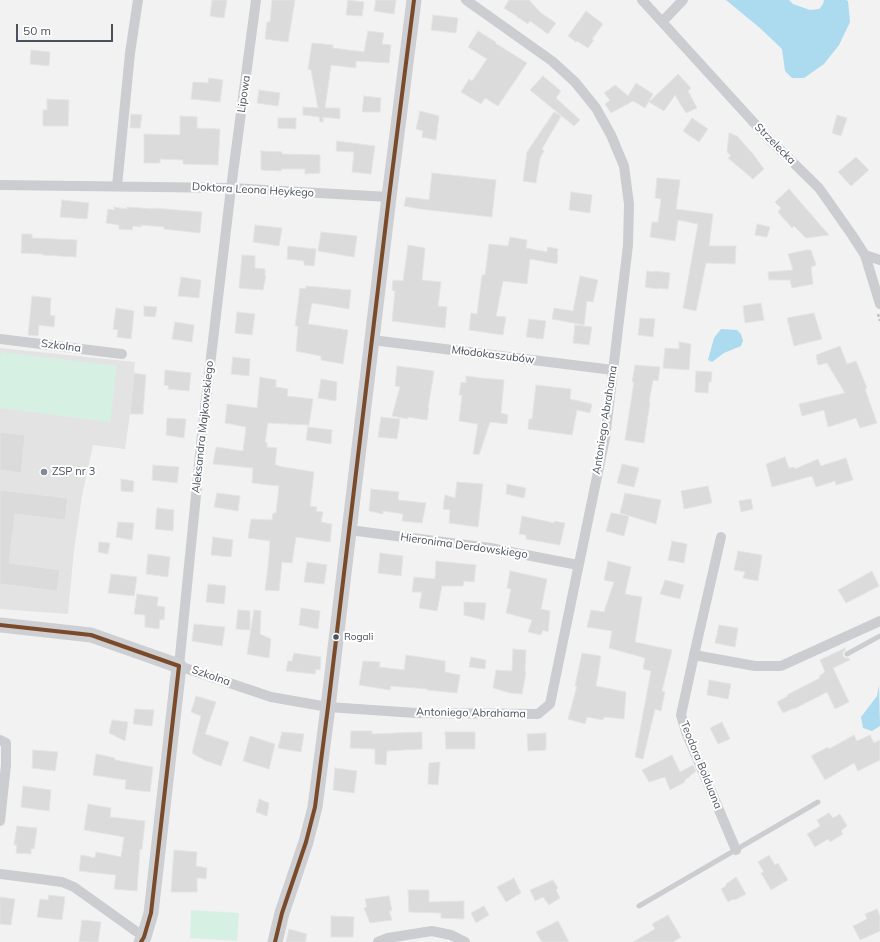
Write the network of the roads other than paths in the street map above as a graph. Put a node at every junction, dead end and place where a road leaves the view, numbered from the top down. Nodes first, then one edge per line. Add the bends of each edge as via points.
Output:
1 (138, 0) edge
2 (256, 0) edge
3 (414, 0) edge
4 (466, 0) edge
5 (642, 0) edge
6 (683, 0) edge
7 (662, 22) junction
8 (0, 185) edge
9 (117, 186) junction
10 (231, 188) junction
11 (389, 197) junction
12 (865, 255) junction
13 (880, 260) edge
14 (877, 285) edge
15 (880, 304) edge
16 (0, 339) edge
17 (372, 340) junction
18 (122, 354) dead end
19 (613, 370) junction
20 (349, 530) junction
21 (721, 537) dead end
22 (578, 564) junction
23 (880, 622) edge
24 (0, 625) edge
25 (880, 636) edge
26 (847, 654) dead end
27 (694, 655) junction
28 (179, 666) junction
29 (328, 707) junction
30 (0, 740) edge
31 (818, 802) dead end
32 (0, 821) edge
33 (736, 850) junction
34 (0, 874) edge
35 (639, 906) dead end
36 (142, 939) edge
37 (275, 942) edge
38 (378, 942) edge
39 (465, 942) edge

1 - 9 street via 130,53
2 - 10 street, Lipowa
3 - 11 street
4 - 19 street, Antoniego Abrahama via 552,61 575,82 596,108 624,166 629,204 628,245
5 - 7 street, Strzelecka
6 - 7 street
7 - 12 street, Strzelecka via 766,136 819,188
8 - 9 street, Doktora Leona Heykego
9 - 10 street, Doktora Leona Heykego
10 - 11 street, Doktora Leona Heykego
10 - 28 street, Aleksandra Majkowskiego via 203,425
11 - 17 street
12 - 13 street
12 - 14 street, Strzelecka
14 - 15 street, Strzelecka
16 - 18 street, Szkolna
17 - 19 street, Młodokaszubów
17 - 20 street
19 - 22 street, Antoniego Abrahama via 605,438
20 - 22 street, Hieronima Derdowskiego via 490,548
20 - 29 street
21 - 27 street, Teodora Bolduana
22 - 29 street, Antoniego Abrahama via 550,704 538,714 416,713
23 - 27 street via 781,666 755,666
24 - 28 street, Szkolna via 92,635
25 - 26 lane
27 - 33 street, Teodora Bolduana via 681,715
28 - 29 street, Szkolna via 271,697
28 - 36 street via 151,913
29 - 37 street via 315,806
30 - 32 street via 6,743
31 - 33 lane
33 - 35 lane
34 - 36 street via 62,882 74,888
38 - 39 street via 432,931 451,935

